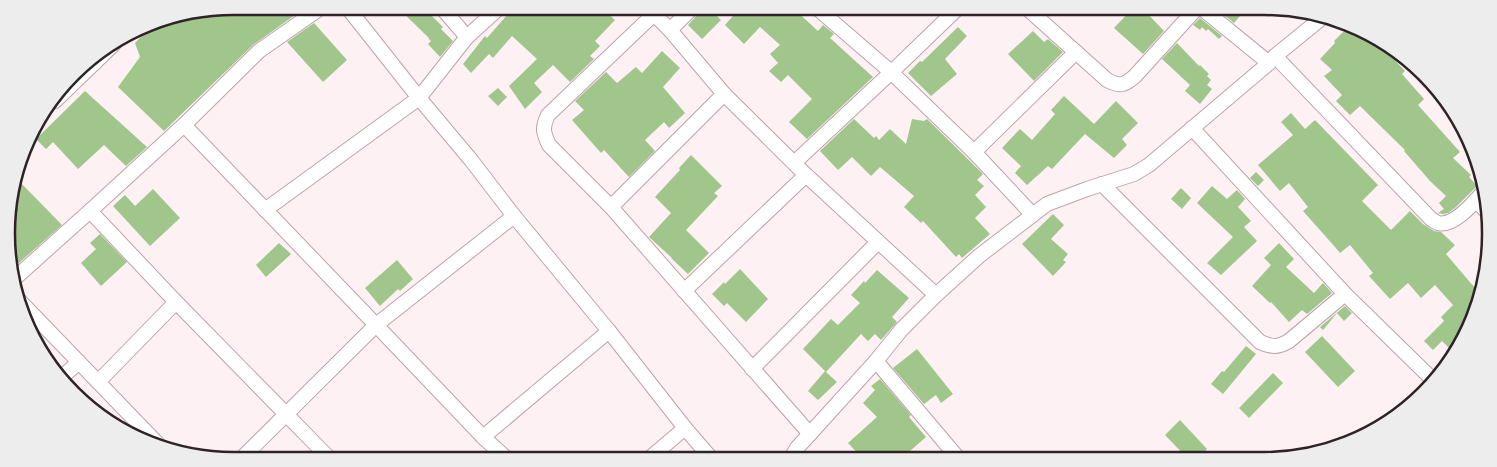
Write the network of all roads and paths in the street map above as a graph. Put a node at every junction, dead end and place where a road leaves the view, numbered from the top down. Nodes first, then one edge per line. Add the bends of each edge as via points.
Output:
1 (311, 15) edge
2 (357, 15) edge
3 (448, 15) edge
4 (491, 15) edge
5 (647, 15) edge
6 (655, 15) edge
7 (685, 15) edge
8 (825, 15) edge
9 (950, 15) edge
10 (1035, 15) edge
11 (1191, 15) edge
12 (1211, 15) edge
13 (1318, 21) edge
14 (670, 30) junction
15 (467, 36) junction
16 (1076, 52) junction
17 (1272, 60) junction
18 (891, 72) junction
19 (724, 94) junction
20 (419, 98) junction
21 (184, 125) junction
22 (1192, 128) junction
23 (974, 152) junction
24 (794, 163) junction
25 (806, 175) junction
26 (1102, 184) junction
27 (1479, 197) edge
28 (1476, 200) junction
29 (1480, 204) edge
30 (612, 207) junction
31 (265, 210) junction
32 (90, 211) junction
33 (1032, 214) junction
34 (514, 216) junction
35 (878, 242) junction
36 (19, 275) edge
37 (684, 291) junction
38 (1345, 294) junction
39 (936, 295) junction
40 (176, 302) junction
41 (29, 310) edge
42 (376, 325) junction
43 (609, 331) junction
44 (876, 361) junction
45 (79, 362) junction
46 (752, 369) junction
47 (66, 374) edge
48 (1429, 376) edge
49 (98, 382) junction
50 (286, 414) junction
51 (685, 428) junction
52 (149, 434) edge
53 (810, 434) junction
54 (483, 437) junction
55 (248, 452) edge
56 (323, 452) edge
57 (500, 452) edge
58 (657, 452) edge
59 (705, 452) edge
60 (800, 452) edge
61 (953, 452) edge

1 - 21 street via 259,51
2 - 20 street
3 - 15 street
4 - 15 street
5 - 30 street via 548,115 544,124 543,133 549,145
6 - 14 street
7 - 14 street
8 - 18 street
9 - 18 street
10 - 16 street
11 - 16 street via 1124,84 1107,80
12 - 17 street
13 - 17 street
14 - 19 street
15 - 20 street
16 - 23 street
17 - 22 street
17 - 28 street via 1431,219 1448,223
18 - 23 street
18 - 24 street
19 - 24 street
19 - 30 street
20 - 31 street
20 - 34 street
21 - 31 street
21 - 32 street
22 - 26 street via 1149,165 1134,174
22 - 38 street
23 - 33 street
24 - 25 street
25 - 35 street
25 - 37 street
26 - 33 street via 1047,204
26 - 38 street via 1260,342 1281,346
27 - 28 street
28 - 29 street
30 - 37 street
31 - 42 street
32 - 36 street
32 - 40 street
33 - 39 street
34 - 42 street
34 - 43 street
35 - 39 street
35 - 46 street
37 - 46 street
38 - 48 street
39 - 44 street via 900,330
40 - 49 street
40 - 50 street
41 - 45 street
42 - 50 street
42 - 54 street
43 - 51 street
43 - 54 street
44 - 53 street
44 - 61 street
45 - 47 street
45 - 49 street
46 - 53 street
49 - 52 street
50 - 55 street
50 - 56 street
51 - 58 street
51 - 59 street
53 - 60 street
54 - 57 street

